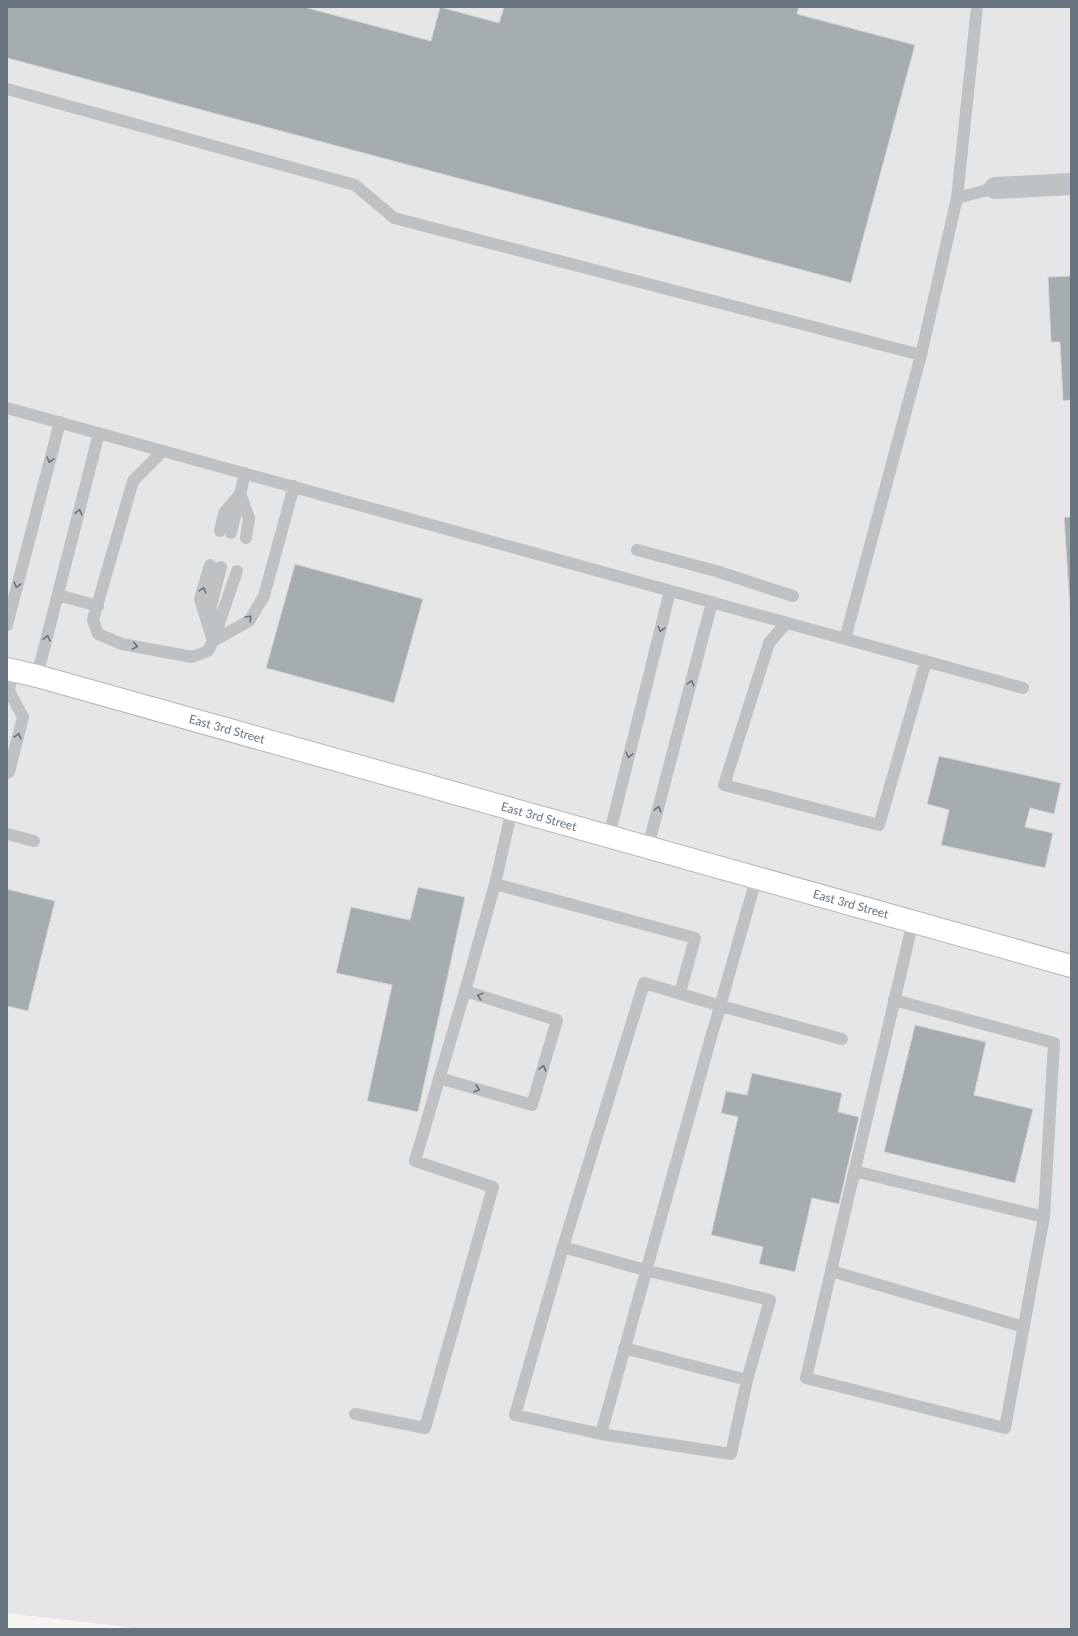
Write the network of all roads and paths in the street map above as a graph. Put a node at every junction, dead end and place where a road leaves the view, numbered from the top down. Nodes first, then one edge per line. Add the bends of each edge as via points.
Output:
1 (977, 7) edge
2 (7, 89) edge
3 (1071, 184) edge
4 (995, 188) joint
5 (957, 198) junction
6 (921, 355) junction
7 (7, 408) edge
8 (60, 422) junction
9 (99, 433) junction
10 (163, 451) junction
11 (246, 473) junction
12 (294, 486) junction
13 (240, 493) junction
14 (226, 532) dead end
15 (246, 538) dead end
16 (637, 550) dead end
17 (216, 566) dead end
18 (237, 570) dead end
19 (670, 591) junction
20 (58, 595) junction
21 (793, 596) dead end
22 (712, 602) junction
23 (98, 606) junction
24 (786, 623) junction
25 (7, 625) edge
26 (844, 639) junction
27 (213, 641) junction
28 (926, 662) junction
29 (38, 676) junction
30 (9, 681) edge
31 (1022, 688) dead end
32 (7, 773) edge
33 (512, 809) junction
34 (7, 834) edge
35 (609, 836) junction
36 (34, 841) dead end
37 (648, 847) junction
38 (757, 877) junction
39 (495, 884) junction
40 (913, 922) junction
41 (1071, 966) edge
42 (465, 991) junction
43 (680, 993) junction
44 (894, 1000) junction
45 (720, 1006) junction
46 (842, 1039) dead end
47 (439, 1078) junction
48 (854, 1171) junction
49 (1044, 1218) junction
50 (563, 1247) junction
51 (645, 1270) junction
52 (831, 1271) junction
53 (1024, 1327) junction
54 (624, 1348) junction
55 (747, 1380) junction
56 (355, 1414) dead end
57 (601, 1434) junction

1 - 5 lane
2 - 6 lane via 354,185 394,218
3 - 4 street
4 - 5 lane
5 - 6 lane
6 - 26 lane
7 - 8 lane
8 - 9 lane
8 -> 25 lane
9 - 10 lane
20 -> 9 lane
10 - 11 lane
10 - 23 lane via 133,481
11 - 12 lane
11 - 13 lane
12 - 19 lane
27 -> 12 lane via 249,621 264,596
13 - 14 lane via 224,513
13 - 15 lane via 249,518
16 - 21 lane
27 -> 17 lane via 211,606
18 - 27 lane
19 - 22 lane
19 -> 35 lane
20 - 23 lane
29 -> 20 lane
22 - 24 lane
37 -> 22 lane
23 -> 27 lane via 93,620 98,634 122,644 192,657 208,651
24 - 26 lane
24 - 28 lane via 769,643 724,785 879,825
26 - 28 lane
28 - 31 lane
29 - 30 main road, East 3rd Street
29 - 33 main road, East 3rd Street
32 -> 30 lane via 23,717
33 - 35 main road, East 3rd Street
33 - 39 lane
34 - 36 lane
35 - 37 main road, East 3rd Street
37 - 38 main road, East 3rd Street
38 - 40 main road, East 3rd Street
38 - 45 lane
39 - 42 lane
39 - 43 lane via 695,938
40 - 41 main road, East 3rd Street
40 - 44 lane
42 - 47 lane
47 -> 42 lane via 532,1105 545,1063 557,1020
43 - 45 lane
43 - 50 lane via 644,983
44 - 48 lane
44 - 49 lane via 1054,1043
45 - 46 lane
45 - 51 lane
47 - 56 lane via 415,1161 493,1187 425,1428
48 - 49 lane
48 - 52 lane
49 - 53 lane
50 - 51 lane
50 - 57 lane via 515,1415
51 - 54 lane
51 - 55 lane via 770,1300
52 - 53 lane
52 - 53 lane via 806,1378 1005,1428
54 - 55 lane
54 - 57 lane
55 - 57 lane via 730,1454

